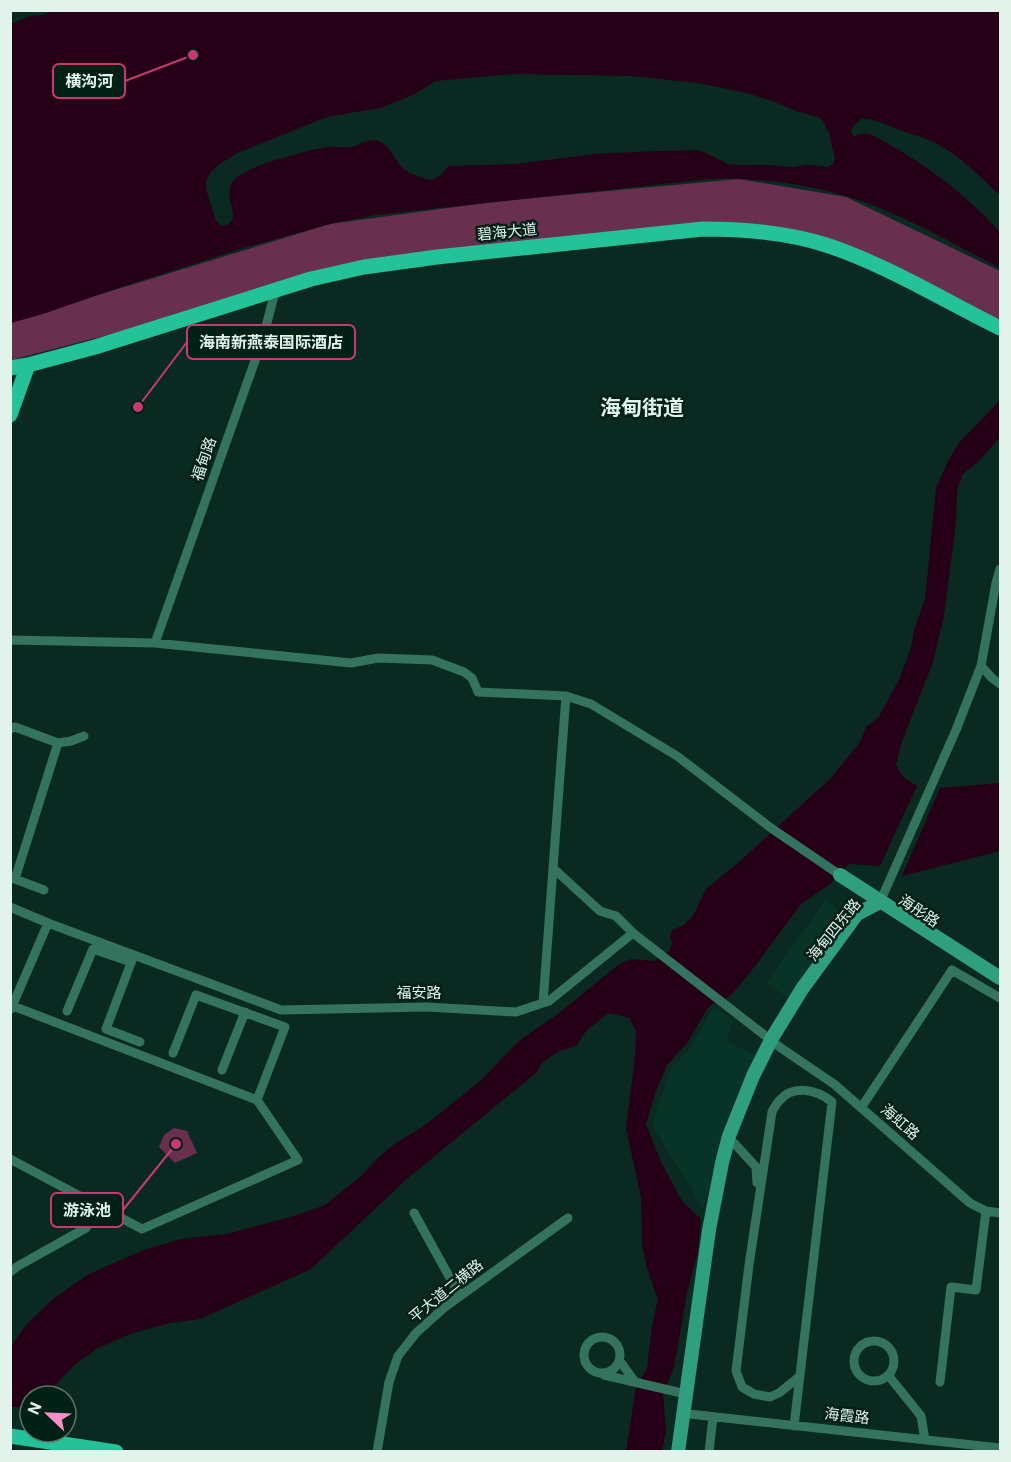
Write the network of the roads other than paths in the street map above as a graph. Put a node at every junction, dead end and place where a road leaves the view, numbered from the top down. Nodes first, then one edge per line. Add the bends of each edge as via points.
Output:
1 (277, 287) junction
2 (1000, 323) edge
3 (1000, 328) edge
4 (10, 360) edge
5 (28, 365) junction
6 (10, 368) edge
7 (10, 415) edge
8 (1000, 568) edge
9 (10, 640) edge
10 (155, 643) junction
11 (981, 666) junction
12 (976, 676) junction
13 (992, 678) junction
14 (1000, 684) edge
15 (566, 696) junction
16 (10, 729) edge
17 (84, 736) dead end
18 (58, 743) junction
19 (553, 868) junction
20 (840, 875) joint
21 (13, 878) edge
22 (44, 890) dead end
23 (880, 902) junction
24 (10, 907) edge
25 (48, 923) junction
26 (633, 933) junction
27 (132, 959) junction
28 (1000, 978) edge
29 (1000, 983) edge
30 (1000, 998) edge
31 (543, 1003) junction
32 (12, 1008) edge
33 (67, 1011) dead end
34 (245, 1012) junction
35 (140, 1042) dead end
36 (776, 1044) junction
37 (173, 1053) dead end
38 (222, 1070) dead end
39 (834, 1084) junction
40 (257, 1100) junction
41 (832, 1102) junction
42 (861, 1108) junction
43 (734, 1143) junction
44 (10, 1159) edge
45 (759, 1201) junction
46 (99, 1206) junction
47 (986, 1211) junction
48 (414, 1213) dead end
49 (1000, 1214) edge
50 (568, 1218) dead end
51 (10, 1272) edge
52 (459, 1296) junction
53 (620, 1361) junction
54 (601, 1374) junction
55 (888, 1375) junction
56 (800, 1377) junction
57 (634, 1382) junction
58 (940, 1382) dead end
59 (686, 1394) junction
60 (689, 1414) junction
61 (713, 1417) junction
62 (794, 1426) junction
63 (10, 1436) edge
64 (925, 1440) junction
65 (10, 1446) edge
66 (1000, 1448) edge
67 (48, 1452) edge
68 (116, 1452) edge
69 (377, 1452) edge
70 (678, 1452) edge
71 (684, 1452) edge
72 (709, 1452) edge

1 - 2 main road, 碧海大道 via 318,272 389,258 660,228 735,225 797,234 849,249
1 - 3 main road, 碧海大道 via 390,263 679,231 735,230 797,238 847,253
1 - 4 main road, 碧海大道 via 90,343
1 - 5 main road, 碧海大道
1 - 10 street, 福甸路 via 263,338
5 - 6 main road, 碧海大道
5 - 7 main road
8 - 11 street
9 - 10 street
10 - 15 street via 351,663 378,658 432,660 464,672 472,678 478,692
11 - 12 street
11 - 13 street
12 - 13 street
12 - 23 street
13 - 14 street
15 - 19 street
15 - 20 street via 591,704 677,756
16 - 18 street via 15,727
17 - 18 street
18 - 21 street
19 - 26 street via 600,911 616,916
19 - 31 street
20 - 23 main road
21 - 22 street
23 - 28 main road, 海彤路
23 - 29 main road, 海彤路 via 892,915
23 - 36 main road, 海甸四东路 via 862,918 832,957
24 - 25 street, 福安路
25 - 27 street, 福安路
25 - 32 street
26 - 31 street, 福安路
26 - 36 street
27 - 31 street, 福安路 via 281,1010 427,1007 516,1012
27 - 33 street via 93,949
27 - 35 street via 106,1029
30 - 42 street via 952,970
32 - 40 street
34 - 37 street via 196,994
34 - 38 street
34 - 40 street via 285,1027
36 - 39 street, 海虹路
36 - 43 main road, 海甸四东路
36 - 59 main road, 海甸四东路 via 745,1094 722,1163
39 - 41 street
39 - 42 street, 海虹路
40 - 46 street via 298,1160 142,1229
41 - 45 street via 814,1091 798,1090 781,1099 772,1112
41 - 56 street
42 - 47 street, 海虹路 via 970,1203
43 - 45 street via 756,1167
43 - 60 main road, 海甸四东路 via 715,1237
44 - 46 street
45 - 56 street via 736,1371 742,1387 770,1397
46 - 51 street via 86,1228
47 - 49 street, 海虹路
47 - 58 street via 976,1290 951,1287
48 - 52 street
50 - 52 street, 平大道二横路
52 - 69 street, 平大道二横路 via 416,1334 398,1356 389,1382
53 - 54 street via 612,1371
53 - 54 street via 617,1344 607,1337 594,1338 586,1347 584,1359 590,1369
53 - 57 street
54 - 57 street
55 - 55 street via 876,1381 862,1377 854,1359 860,1346 878,1341 889,1347 894,1364
55 - 64 street via 921,1416
56 - 62 street
57 - 59 street
59 - 70 main road, 海甸四东路
60 - 61 street, 海霞路
60 - 71 main road, 海甸四东路
61 - 62 street, 海霞路
61 - 72 street
62 - 64 street, 海霞路
63 - 68 main road
64 - 66 street, 海霞路
65 - 67 main road

